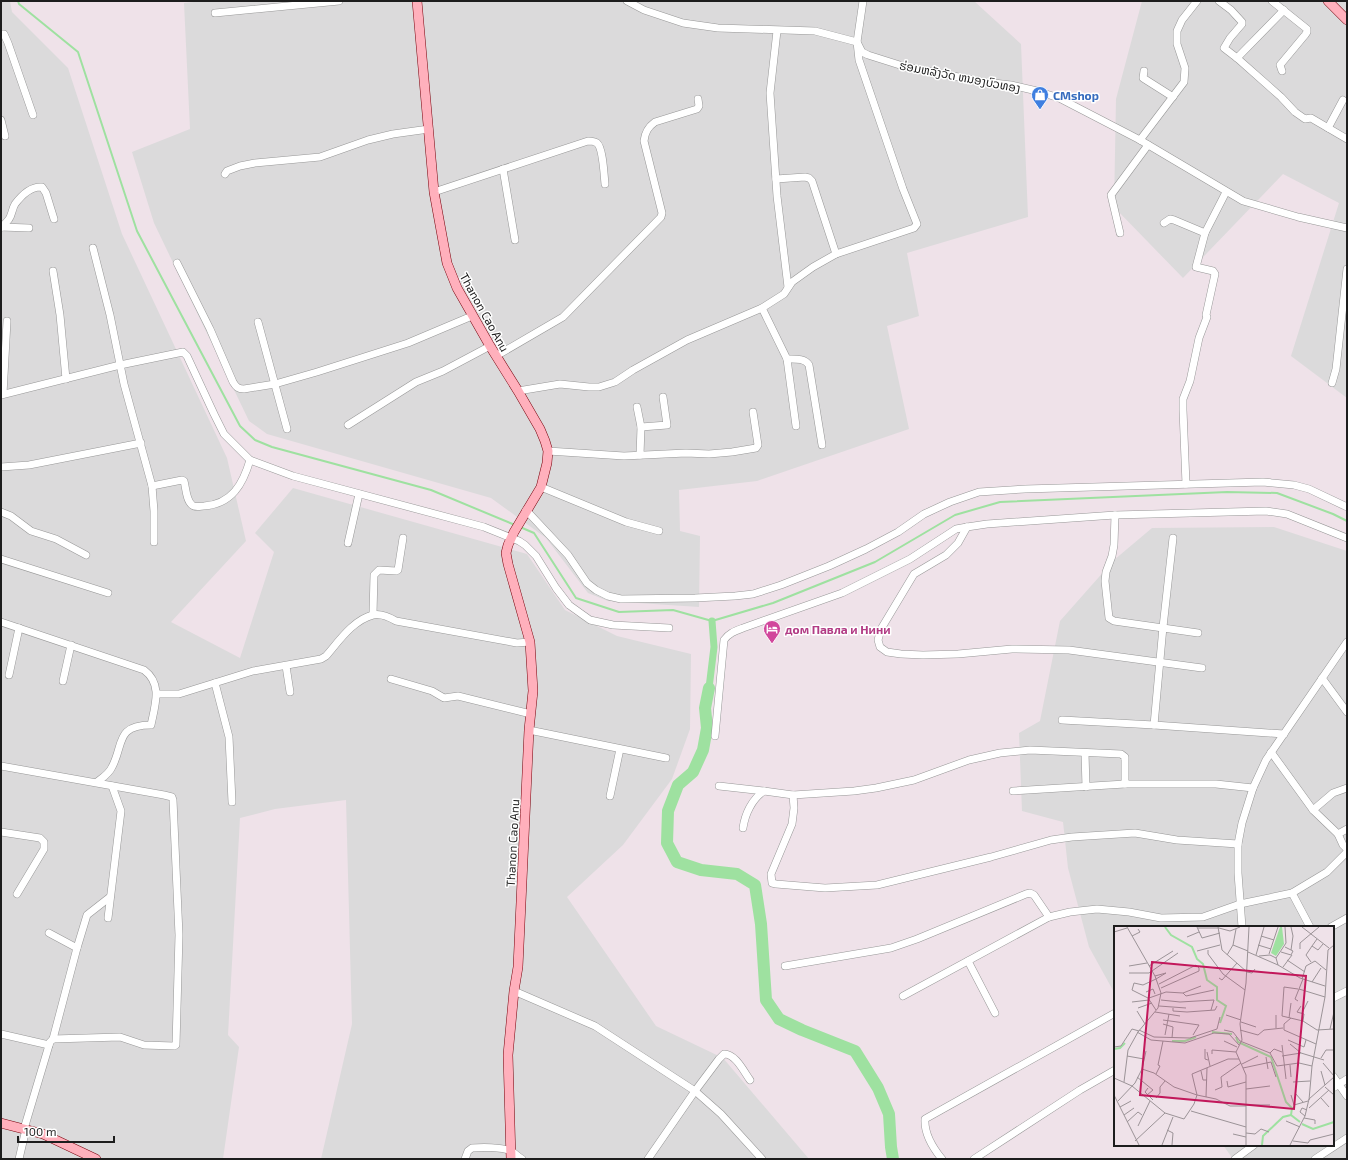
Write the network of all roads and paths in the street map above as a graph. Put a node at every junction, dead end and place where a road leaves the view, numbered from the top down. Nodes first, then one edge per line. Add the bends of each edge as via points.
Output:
1 (339, 1) edge
2 (417, 1) edge
3 (626, 1) edge
4 (863, 1) edge
5 (1197, 1) edge
6 (1219, 1) edge
7 (1272, 1) edge
8 (1328, 1) edge
9 (1284, 10) junction
10 (215, 13) dead end
11 (1347, 20) edge
12 (777, 31) junction
13 (1, 34) edge
14 (857, 42) junction
15 (1237, 58) junction
16 (1144, 71) dead end
17 (1282, 71) dead end
18 (1173, 97) junction
19 (698, 99) dead end
20 (1343, 100) dead end
21 (33, 115) dead end
22 (1, 120) edge
23 (1328, 128) junction
24 (429, 129) junction
25 (5, 136) dead end
26 (1347, 139) edge
27 (1140, 140) junction
28 (1148, 145) junction
29 (502, 169) junction
30 (225, 174) dead end
31 (776, 179) junction
32 (605, 184) dead end
33 (434, 192) junction
34 (1226, 192) junction
35 (54, 218) dead end
36 (1164, 224) dead end
37 (2, 227) edge
38 (29, 228) dead end
39 (1347, 228) edge
40 (1120, 233) dead end
41 (1205, 233) junction
42 (515, 240) dead end
43 (93, 248) dead end
44 (836, 254) junction
45 (178, 263) dead end
46 (1347, 269) edge
47 (54, 271) dead end
48 (1347, 273) edge
49 (788, 287) junction
50 (762, 308) junction
51 (472, 316) junction
52 (1344, 320) edge
53 (7, 321) dead end
54 (258, 322) dead end
55 (490, 346) junction
56 (496, 356) junction
57 (787, 359) junction
58 (120, 365) junction
59 (66, 379) junction
60 (1332, 383) dead end
61 (275, 384) junction
62 (518, 391) junction
63 (2, 394) edge
64 (663, 397) dead end
65 (637, 407) dead end
66 (753, 412) dead end
67 (348, 425) dead end
68 (641, 426) junction
69 (796, 426) dead end
70 (287, 429) dead end
71 (141, 444) junction
72 (822, 445) dead end
73 (548, 451) junction
74 (640, 455) junction
75 (250, 460) junction
76 (1, 467) edge
77 (1186, 484) junction
78 (152, 486) junction
79 (541, 487) junction
80 (359, 494) junction
81 (1347, 507) edge
82 (526, 510) junction
83 (1, 512) edge
84 (1115, 516) junction
85 (966, 527) junction
86 (659, 531) dead end
87 (512, 535) junction
88 (403, 538) dead end
89 (1173, 538) dead end
90 (1347, 538) edge
91 (154, 542) dead end
92 (348, 543) dead end
93 (86, 555) dead end
94 (1, 559) edge
95 (108, 593) dead end
96 (374, 614) junction
97 (1, 622) edge
98 (1163, 627) junction
99 (19, 628) junction
100 (669, 628) dead end
101 (1198, 633) dead end
102 (530, 642) junction
103 (1347, 642) edge
104 (71, 645) junction
105 (1159, 662) junction
106 (286, 666) junction
107 (1202, 668) dead end
108 (8, 675) dead end
109 (1322, 678) junction
110 (391, 679) dead end
111 (63, 681) dead end
112 (215, 683) junction
113 (290, 692) dead end
114 (157, 694) junction
115 (1347, 712) edge
116 (531, 714) junction
117 (1062, 720) dead end
118 (1154, 725) junction
119 (530, 730) junction
120 (1284, 734) junction
121 (715, 736) dead end
122 (620, 749) junction
123 (1271, 752) junction
124 (1085, 753) junction
125 (666, 758) dead end
126 (1, 766) edge
127 (97, 782) junction
128 (1125, 784) junction
129 (112, 786) junction
130 (719, 786) dead end
131 (1086, 787) junction
132 (1253, 788) junction
133 (1347, 788) edge
134 (764, 791) junction
135 (1013, 791) dead end
136 (793, 795) junction
137 (610, 796) dead end
138 (232, 802) dead end
139 (1313, 810) junction
140 (743, 828) dead end
141 (1347, 829) edge
142 (1338, 834) junction
143 (1, 835) edge
144 (1238, 844) junction
145 (1347, 849) edge
146 (1347, 852) edge
147 (1292, 893) junction
148 (17, 894) dead end
149 (110, 897) junction
150 (1240, 904) junction
151 (1049, 917) junction
152 (108, 918) dead end
153 (1347, 918) edge
154 (1242, 926) edge
155 (1309, 926) edge
156 (1332, 926) edge
157 (49, 933) dead end
158 (77, 948) junction
159 (968, 961) junction
160 (785, 966) dead end
161 (514, 991) junction
162 (1347, 991) edge
163 (903, 996) dead end
164 (1334, 998) edge
165 (995, 1013) dead end
166 (1114, 1014) edge
167 (1, 1034) edge
168 (51, 1042) junction
169 (1114, 1071) edge
170 (1347, 1079) edge
171 (750, 1080) dead end
172 (1336, 1086) edge
173 (695, 1091) junction
174 (1347, 1096) edge
175 (1, 1123) edge
176 (25, 1129) junction
177 (1347, 1138) edge
178 (1253, 1146) edge
179 (510, 1155) edge
180 (19, 1159) edge
181 (96, 1159) edge
182 (465, 1159) edge
183 (522, 1159) edge
184 (648, 1159) edge
185 (762, 1159) edge
186 (942, 1159) edge
187 (974, 1159) edge
188 (1234, 1159) edge
189 (1315, 1159) edge

1 - 10 street
2 - 24 street, Thanon Cao Anu
3 - 12 street via 683,23 718,28
4 - 14 street
5 - 18 street via 1177,31 1177,44 1185,68 1185,77
6 - 15 street via 1242,22 1224,48
7 - 9 street
8 - 11 street
9 - 15 street
9 - 17 street via 1307,29 1307,32 1280,64
12 - 14 street via 815,31
12 - 31 street via 770,93
13 - 21 street via 4,34 8,42
14 - 27 street, ຮ່ອມຫລັງວັດ ຫນອງບົວທອງ via 862,52 906,67 1011,85 1059,98
14 - 44 street via 859,60 917,224 914,228
15 - 23 street via 1295,112
16 - 18 street via 1143,78
18 - 27 street
19 - 56 street via 697,109 655,122 644,135 661,217 567,314
20 - 23 street
22 - 25 street
23 - 26 street
24 - 30 street via 368,140 320,157 240,166
24 - 33 street, Thanon Cao Anu
27 - 28 street, ຮ່ອມຫລັງວັດ ຫນອງບົວທອງ
28 - 34 street, ຮ່ອມຫລັງວັດ ຫນອງບົວທອງ
28 - 40 street via 1111,195
29 - 32 street via 593,141 600,147
29 - 33 street
29 - 42 street
31 - 44 street via 806,177 812,181
31 - 49 street
33 - 51 street, Thanon Cao Anu via 447,263
34 - 39 street, ຮ່ອມຫລັງວັດ ຫນອງບົວທອງ via 1270,210
34 - 41 street
35 - 37 street via 46,193 38,186 20,198 9,220
36 - 41 street via 1170,219
37 - 38 street
41 - 77 street via 1196,266 1213,271 1214,274 1207,317 1183,399
43 - 58 street
44 - 49 street via 814,266
45 - 61 street via 236,386 244,389
46 - 48 street
47 - 59 street
48 - 52 street
49 - 50 street via 784,294
50 - 57 street
50 - 62 street via 687,340 615,382 589,387 560,384
51 - 55 street, Thanon Cao Anu
51 - 61 street via 408,343
52 - 60 street
53 - 63 street
54 - 61 street
55 - 56 street, Thanon Cao Anu
55 - 67 street via 416,382
56 - 62 street, Thanon Cao Anu
57 - 69 street
57 - 72 street via 804,360 810,365
58 - 59 street
58 - 71 street
58 - 75 street via 183,352 224,434
59 - 63 street
61 - 70 street
62 - 73 street, Thanon Cao Anu via 543,435
64 - 68 street via 667,425
65 - 68 street
66 - 74 street via 758,445 756,448 717,453
68 - 74 street
71 - 76 street via 29,465
71 - 78 street
73 - 74 street
73 - 79 street, Thanon Cao Anu
75 - 78 street via 236,490 218,503 196,507 192,505 182,480
75 - 80 street via 293,476
77 - 81 street via 1263,482 1294,485 1309,489
77 - 82 street via 979,492 924,514 866,549 781,585 753,594 695,598 621,599 596,590 587,583 568,555
78 - 91 street
79 - 82 street, Thanon Cao Anu
79 - 86 street via 626,522
80 - 87 street
80 - 92 street
82 - 87 street, Thanon Cao Anu
83 - 93 street via 31,531 56,539
84 - 85 street
84 - 90 street via 1266,511 1287,514
84 - 98 street via 1114,545 1105,581 1109,618 1114,621
85 - 105 street via 958,543 946,555 914,574 881,629 878,640 880,647 887,652 923,655 1012,649 1070,650
85 - 121 street via 956,529 910,559 842,594 732,632 727,636 724,640
87 - 100 street via 536,556 569,605 590,620 613,625
87 - 102 street, Thanon Cao Anu via 506,553
88 - 96 street via 398,570 379,570 374,575
89 - 98 street
94 - 95 street
96 - 102 street via 396,621 509,642
96 - 106 street via 356,624 324,657
97 - 99 street
98 - 101 street
98 - 105 street
99 - 104 street
99 - 108 street
102 - 116 street, Thanon Cao Anu via 533,691
103 - 109 street
104 - 111 street
104 - 114 street via 144,670 152,677
105 - 107 street
105 - 118 street
106 - 112 street via 253,671
106 - 113 street
109 - 115 street
109 - 120 street
110 - 116 street via 432,691 444,698 458,696
112 - 114 street via 179,694
112 - 138 street via 229,737
114 - 127 street via 151,725 134,727 126,732 113,766
116 - 119 street, Thanon Cao Anu
117 - 118 street
118 - 120 street
119 - 122 street
119 - 161 street, Thanon Cao Anu via 519,943
120 - 123 street
122 - 125 street
122 - 137 street
123 - 132 street
123 - 139 street
124 - 128 street via 1123,755
124 - 131 street
124 - 136 street via 1030,750 1000,753 969,760 914,780 876,788
126 - 127 street
127 - 129 street
128 - 131 street
128 - 132 street via 1216,784
129 - 149 street via 121,811
129 - 168 street via 169,796 173,800 179,934 176,1045 144,1045 120,1037
130 - 134 street
131 - 135 street
132 - 144 street
133 - 139 street via 1333,793
134 - 136 street
134 - 140 street via 758,795 745,817
136 - 144 street via 792,824 771,874 772,883 776,884 825,888 877,885 1051,840 1072,837 1135,833 1177,840
139 - 142 street
141 - 142 street
142 - 145 street
143 - 148 street via 7,832 40,838 44,842 44,848
144 - 150 street
146 - 147 street via 1327,872
147 - 150 street
147 - 155 street
149 - 152 street
149 - 158 street via 87,915
150 - 151 street via 1203,917 1161,918 1097,909
150 - 154 street
151 - 159 street
151 - 160 street via 1034,895 1026,894 924,937 891,948
153 - 156 street
157 - 158 street
158 - 168 street
159 - 163 street
159 - 165 street
161 - 173 street via 594,1026
161 - 179 street, Thanon Cao Anu via 508,1055
162 - 164 street
166 - 186 street via 926,1119 931,1146
167 - 168 street
168 - 176 street
169 - 187 street
170 - 172 street
171 - 173 street via 736,1060 724,1054
172 - 174 street
173 - 184 street
173 - 185 street via 721,1114
175 - 176 street
176 - 180 street
176 - 181 street via 59,1141
177 - 189 street
178 - 188 street
179 - 182 street via 493,1148 472,1148
179 - 183 street

